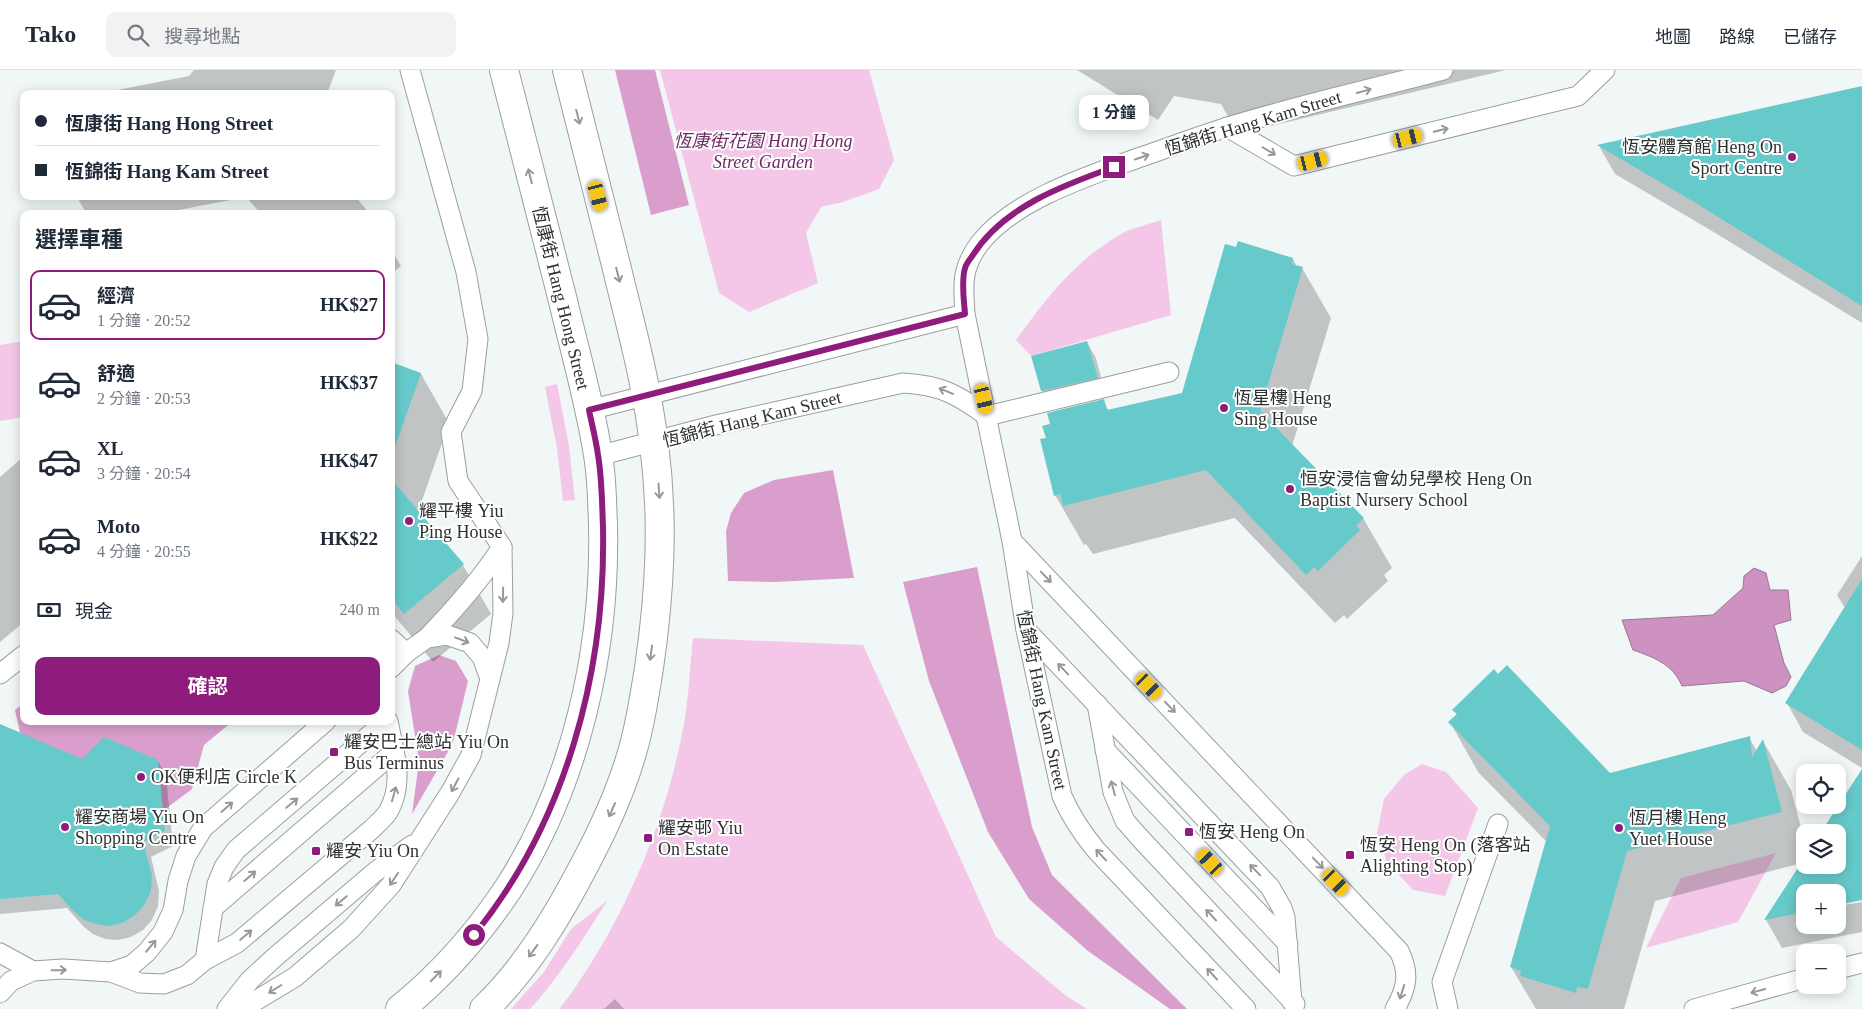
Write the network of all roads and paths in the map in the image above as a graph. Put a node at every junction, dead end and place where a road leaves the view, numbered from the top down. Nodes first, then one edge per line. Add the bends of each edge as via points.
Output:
1 (410, 70) edge
2 (504, 70) edge
3 (566, 70) edge
4 (1443, 70) edge
5 (1605, 70) edge
6 (1227, 127) junction
7 (965, 314) junction
8 (1169, 372) dead end
9 (646, 395) junction
10 (589, 410) junction
11 (987, 416) junction
12 (654, 442) junction
13 (598, 456) junction
14 (1012, 542) junction
15 (502, 547) junction
16 (1026, 630) junction
17 (426, 638) junction
18 (395, 643) edge
19 (406, 653) junction
20 (20, 657) edge
21 (395, 664) edge
22 (0, 674) edge
23 (490, 679) junction
24 (1097, 704) junction
25 (321, 725) edge
26 (382, 725) edge
27 (388, 725) edge
28 (1105, 750) junction
29 (394, 752) junction
30 (1498, 824) dead end
31 (421, 838) junction
32 (213, 908) junction
33 (1288, 944) junction
34 (0, 953) edge
35 (205, 960) junction
36 (1862, 963) edge
37 (1846, 967) edge
38 (33, 970) junction
39 (112, 972) junction
40 (1796, 981) edge
41 (0, 993) edge
42 (1296, 1005) edge
43 (227, 1009) edge
44 (242, 1009) edge
45 (400, 1009) edge
46 (484, 1009) edge
47 (1246, 1009) edge
48 (1395, 1009) edge
49 (1448, 1009) edge
50 (1694, 1009) edge

1 - 15 lane via 466,272 478,338 472,391 451,432 458,481
10 -> 2 street, 恆康街 Hang Hong Street
3 -> 9 street via 631,320
6 -> 4 lane, 恆錦街 Hang Kam Street
6 -> 5 lane via 1294,166 1578,96
7 -> 6 lane, 恆錦街 Hang Kam Street via 965,267 980,242 1006,219 1040,197
7 - 9 lane
7 - 11 lane, 恆錦街 Hang Kam Street
8 - 11 lane
9 - 10 lane
9 - 12 street
10 - 13 street, 恆康街 Hang Hong Street
11 -> 12 lane, 恆錦街 Hang Kam Street via 945,389 903,383
11 - 14 lane, 恆錦街 Hang Kam Street
12 - 13 lane, 恆錦街 Hang Kam Street
12 -> 46 street via 661,530 659,569 644,703 632,755 604,828 565,903 518,971
45 -> 13 street, 恆康街 Hang Hong Street via 456,956 508,888 550,809 567,763 600,624 604,564
14 - 16 lane, 恆錦街 Hang Kam Street
14 -> 48 lane via 1394,944 1405,964 1406,979
15 - 17 lane via 467,596
15 -> 23 lane via 503,613
24 -> 16 lane
47 -> 16 lane, 恆錦街 Hang Kam Street via 1096,850 1070,814 1057,779
17 - 19 lane
17 -> 23 lane via 447,635 470,643 482,657
18 - 19 lane
19 - 21 lane
20 - 22 lane
23 -> 31 lane via 471,755
24 - 28 lane
33 -> 24 lane via 1282,908 1270,887
39 -> 25 lane via 132,965 163,932 173,910 186,856 203,828
32 -> 26 lane via 217,884 236,850
27 - 29 lane
28 - 33 lane
42 -> 28 lane via 1126,820 1113,792
32 -> 29 lane
35 -> 29 lane via 237,943 387,813 396,792 398,773
30 - 49 lane via 1442,982
31 -> 43 lane via 375,872 275,957 250,980
31 -> 44 lane via 391,885 351,929 295,976
32 - 35 lane
33 - 42 lane
34 - 38 lane
35 - 39 lane via 187,975 164,984 140,984
36 - 37 lane
38 -> 39 lane
38 - 41 lane via 12,981
40 -> 50 lane

